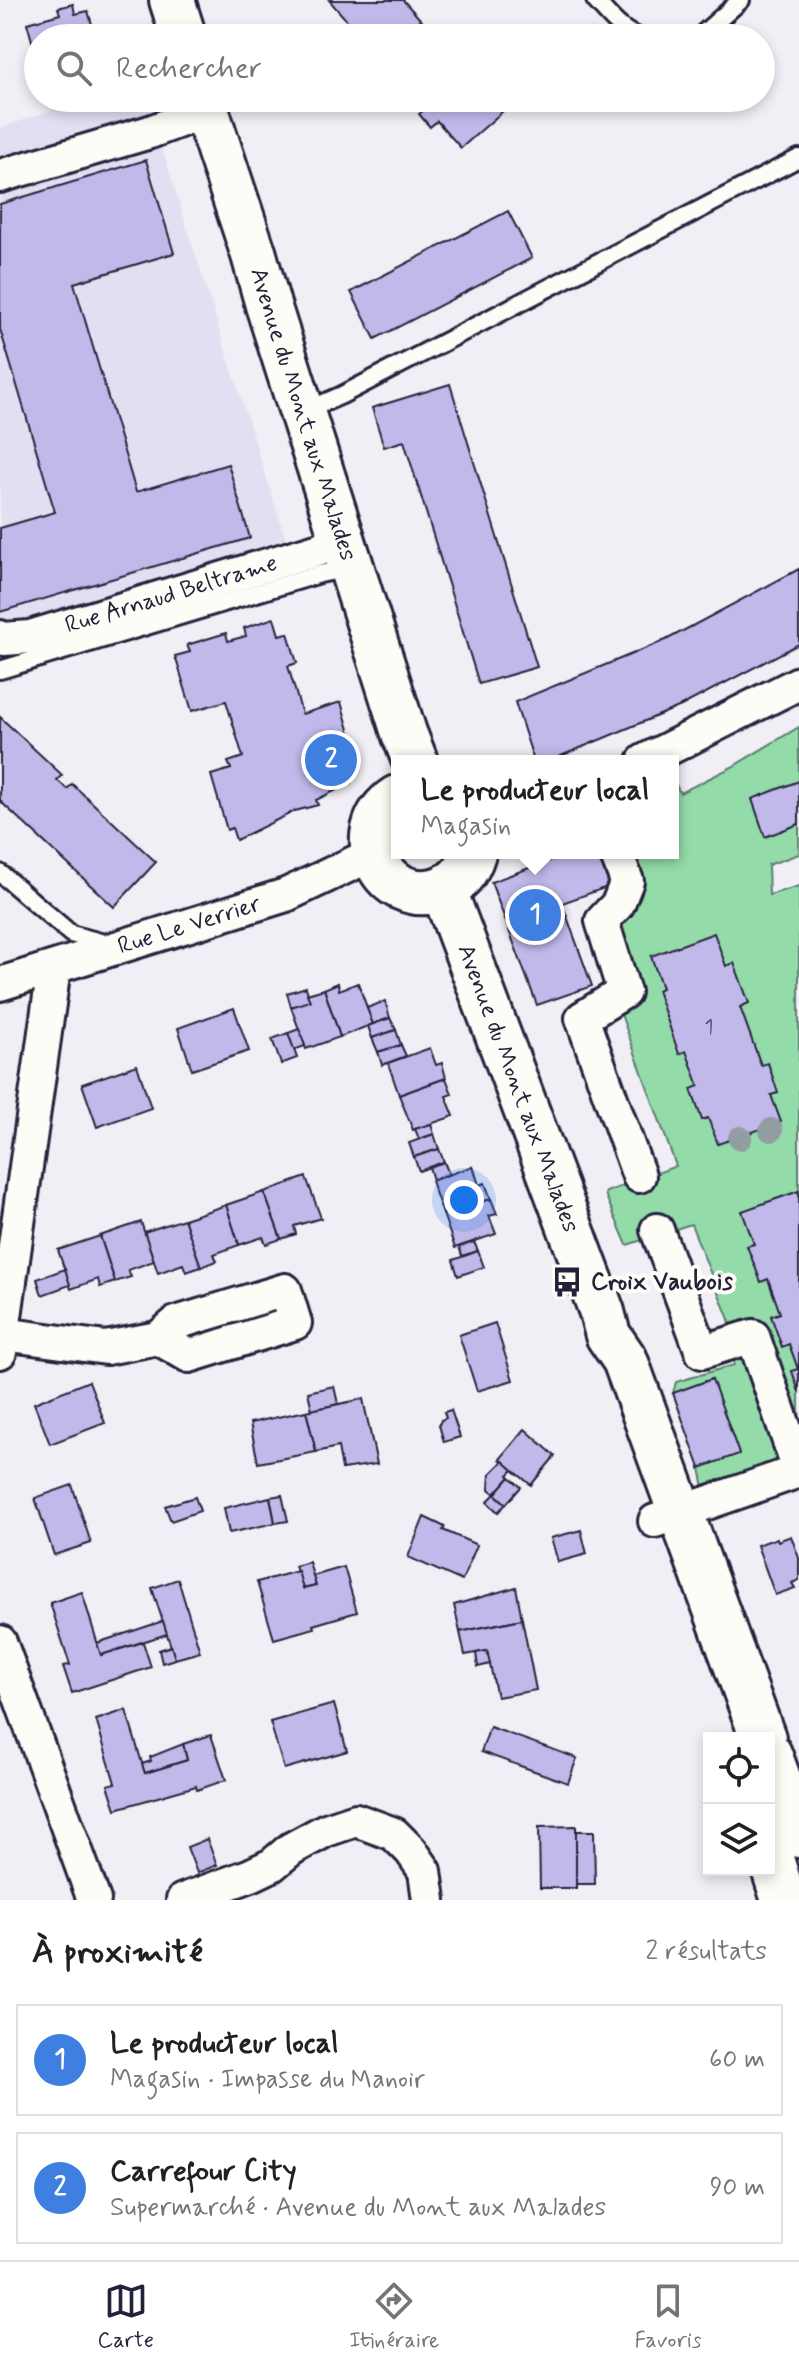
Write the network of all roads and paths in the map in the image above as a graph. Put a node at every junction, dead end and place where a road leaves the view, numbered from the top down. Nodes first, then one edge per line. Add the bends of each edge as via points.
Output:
1 (172, 0) edge
2 (595, 0) edge
3 (741, 0) edge
4 (180, 24) edge
5 (619, 24) edge
6 (714, 24) edge
7 (190, 112) edge
8 (206, 112) edge
9 (799, 158) edge
10 (0, 176) edge
11 (302, 413) junction
12 (347, 555) junction
13 (0, 637) edge
14 (0, 670) edge
15 (799, 683) edge
16 (407, 752) edge
17 (656, 755) edge
18 (391, 804) edge
19 (375, 856) junction
20 (470, 859) edge
21 (618, 859) edge
22 (0, 873) edge
23 (443, 888) junction
24 (118, 946) junction
25 (54, 968) junction
26 (0, 984) edge
27 (639, 1176) dead end
28 (657, 1230) dead end
29 (158, 1338) dead end
30 (1, 1343) edge
31 (799, 1470) edge
32 (676, 1514) junction
33 (0, 1642) edge
34 (730, 1732) edge
35 (761, 1732) edge
36 (775, 1770) edge
37 (799, 1835) edge
38 (775, 1872) edge
39 (94, 1900) edge
40 (183, 1900) edge
41 (429, 1900) edge
42 (784, 1900) edge

1 - 4 street
2 - 5 lane
3 - 6 lane
7 - 10 street via 150,132
8 - 11 street, Avenue du Mont aux Malades
9 - 11 lane
11 - 12 street, Avenue du Mont aux Malades
12 - 13 street, Rue Arnaud Beltrame via 30,637
12 - 14 lane via 320,574
12 - 16 street, Avenue du Mont aux Malades
15 - 17 street
18 - 19 street via 373,831
19 - 23 street via 397,886 425,893
19 - 24 street, Rue Le Verrier via 286,895
20 - 23 street via 454,883
21 - 27 street via 627,881 618,904 602,921 624,992 582,1018
22 - 24 lane via 71,934
23 - 32 street, Avenue du Mont aux Malades via 602,1312 608,1335 602,1359 607,1391
24 - 25 street, Rue Le Verrier
25 - 26 street, Rue Le Verrier
25 - 30 street
28 - 31 street via 702,1352 753,1336
29 - 30 street via 106,1348
31 - 32 street
32 - 34 street, Avenue du Mont aux Malades
32 - 35 street, Avenue du Mont aux Malades
33 - 39 street
36 - 37 street
38 - 42 street
40 - 41 street via 251,1875 326,1830 356,1820 394,1834 411,1851 425,1871

